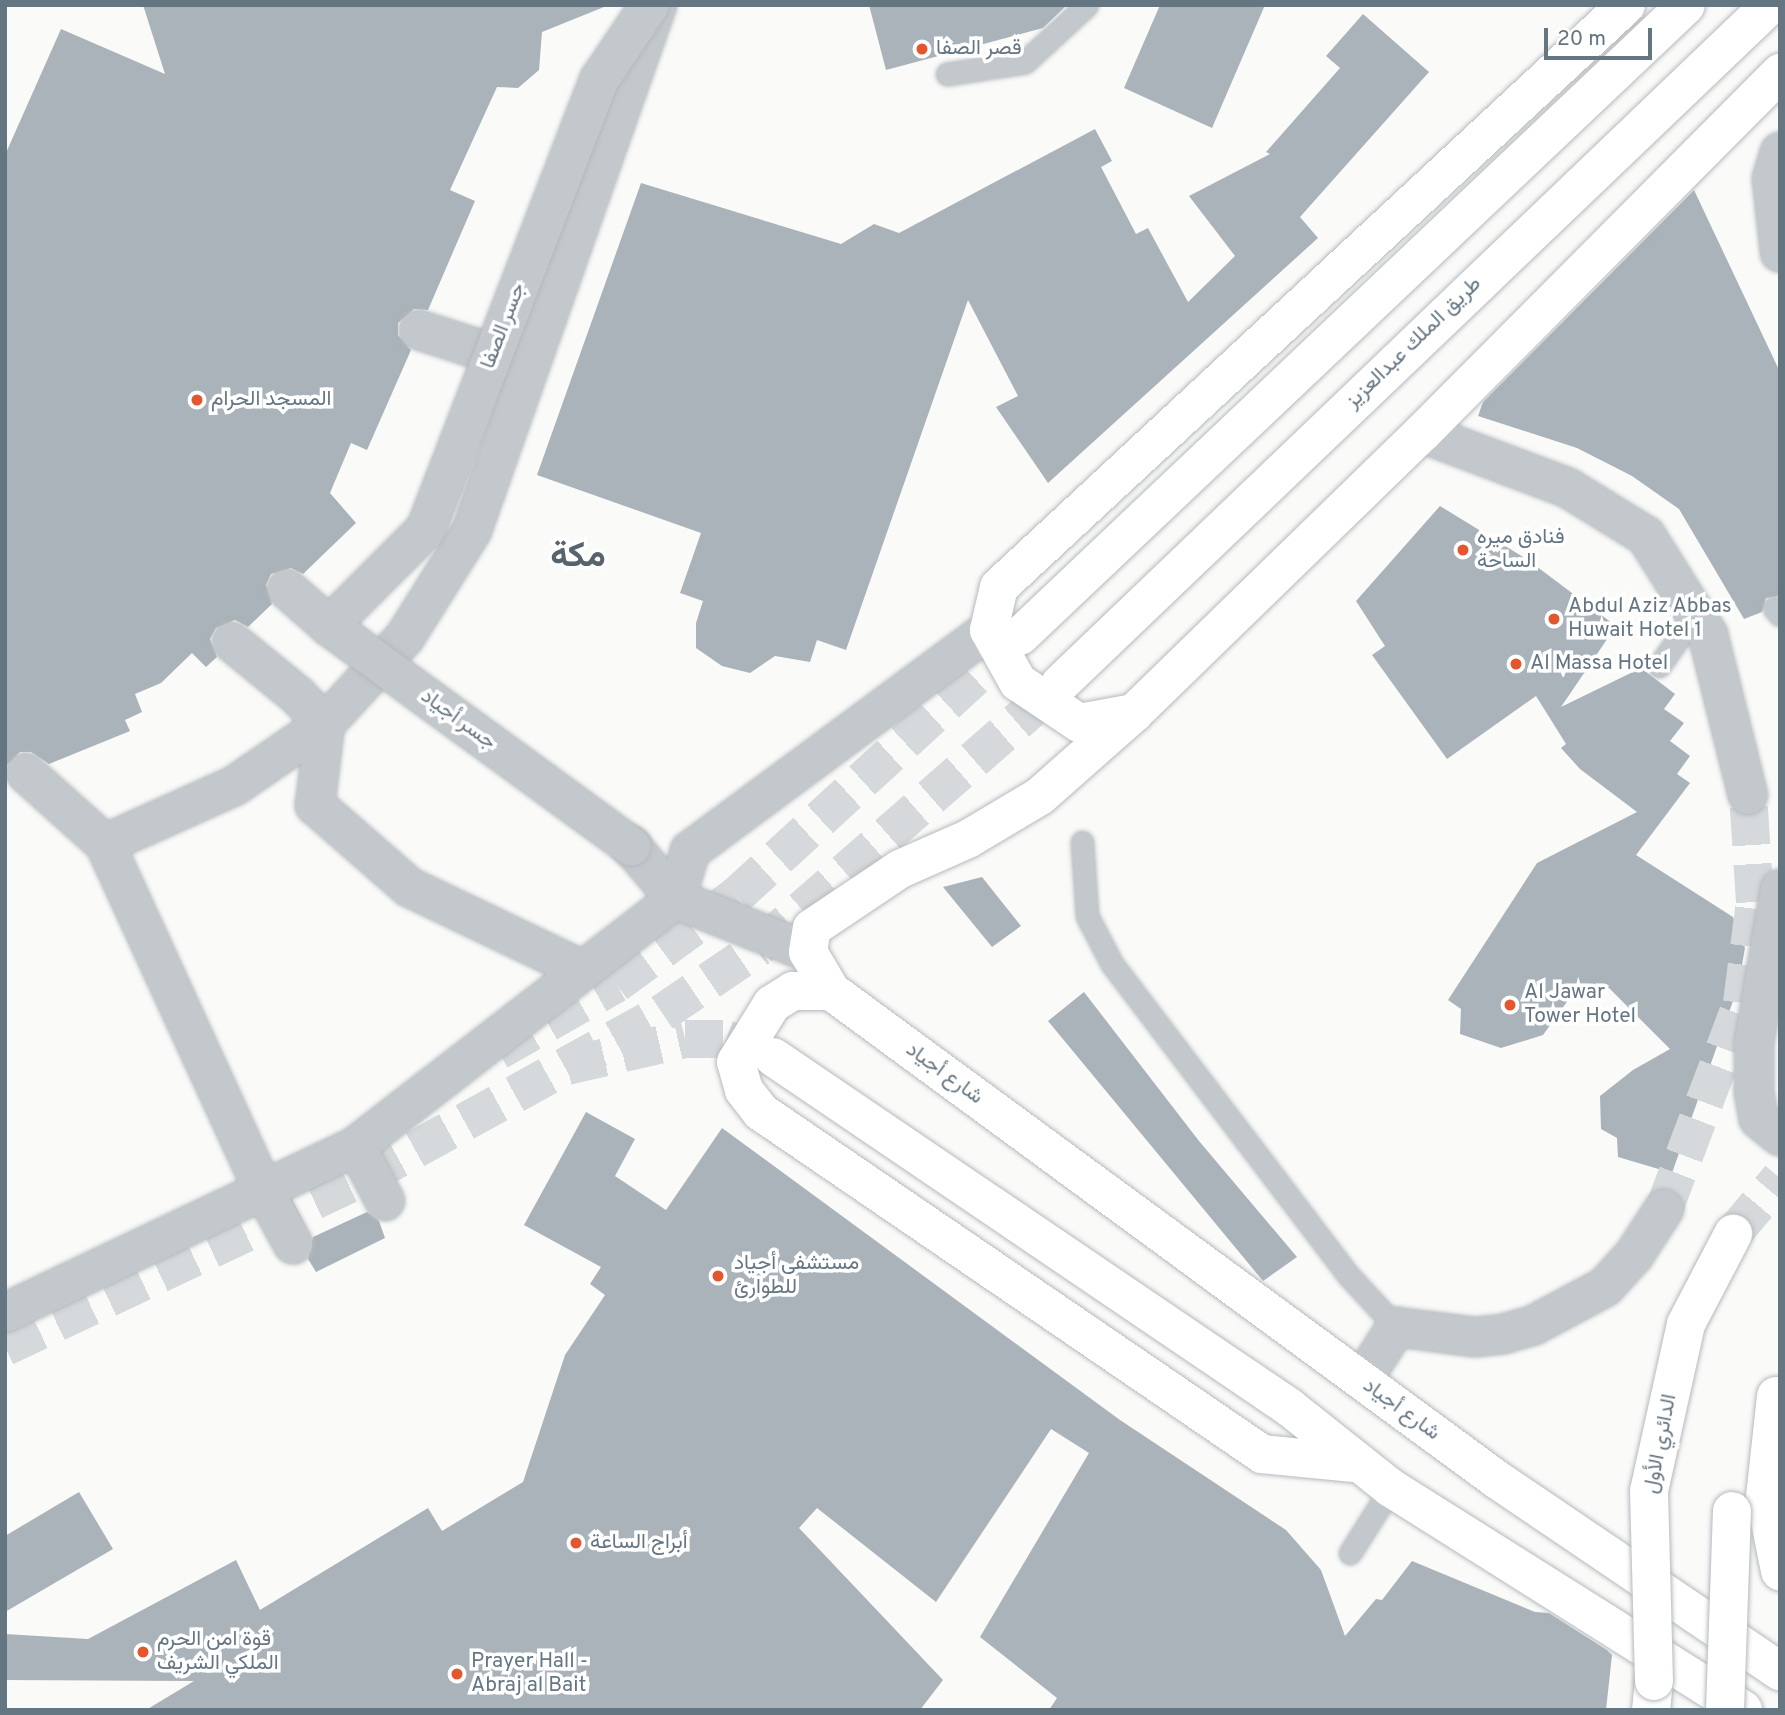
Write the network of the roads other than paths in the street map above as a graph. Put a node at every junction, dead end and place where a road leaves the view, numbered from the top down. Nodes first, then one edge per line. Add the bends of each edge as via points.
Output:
1 (650, 5) edge
2 (657, 5) edge
3 (1087, 5) edge
4 (1626, 5) edge
5 (1686, 5) edge
6 (1770, 5) edge
7 (1780, 73) edge
8 (947, 74) dead end
9 (1780, 152) edge
10 (1780, 253) edge
11 (419, 330) dead end
12 (529, 366) junction
13 (1422, 433) junction
14 (287, 589) dead end
15 (1697, 612) junction
16 (329, 626) junction
17 (1005, 633) junction
18 (232, 642) dead end
19 (1659, 666) dead end
20 (1060, 684) tunnel mouth
21 (1133, 713) junction
22 (325, 724) junction
23 (26, 773) dead end
24 (1748, 795) tunnel mouth
25 (1082, 842) dead end
26 (105, 844) junction
27 (1780, 888) edge
28 (676, 899) junction
29 (808, 952) junction
30 (582, 970) junction
31 (831, 990) junction
32 (773, 1057) tunnel mouth
33 (1780, 1136) edge
34 (356, 1146) junction
35 (263, 1189) junction
36 (384, 1201) dead end
37 (1664, 1209) tunnel mouth
38 (1733, 1234) tunnel mouth
39 (293, 1244) dead end
40 (5, 1313) edge
41 (1396, 1327) junction
42 (1362, 1381) junction
43 (1778, 1393) edge
44 (1353, 1462) junction
45 (1391, 1488) junction
46 (1350, 1553) dead end
47 (1780, 1571) edge
48 (1780, 1671) edge
49 (1651, 1710) edge
50 (1725, 1710) edge
51 (1742, 1710) edge

1 - 16 street, جسر الصفا, bridge via 600,79 426,529
2 - 12 street
3 - 8 lane via 1025,62
4 - 17 main road via 999,587
5 - 17 main road
6 - 20 main road, طريق الملك عبدالعزيز
7 - 13 main road
9 - 10 street via 1772,179
11 - 12 street
12 - 22 street via 472,530 405,637
13 - 15 street via 1568,488 1646,536
13 - 21 main road
14 - 16 street, جسر أجياد, bridge
15 - 19 lane
15 - 24 street via 1729,708
16 - 28 street, جسر أجياد, bridge via 631,846
17 - 21 main road via 1018,682 1079,723
17 - 28 street via 690,851
18 - 22 street via 298,695
21 - 29 main road via 1040,796 968,839 900,869 812,928
22 - 26 street via 234,786
22 - 30 street via 315,805 409,887
23 - 26 street
25 - 41 lane via 1087,916 1112,964 1349,1276
26 - 35 street
27 - 33 street via 1754,1067 1759,1119
28 - 29 street
28 - 30 street
29 - 31 main road
30 - 34 street
31 - 42 main road, شارع أجياد
31 - 44 main road via 793,991 772,1004 746,1038 736,1062 744,1090 761,1112 1262,1454
32 - 44 main road via 1289,1408
34 - 35 street
34 - 36 street
35 - 39 street
35 - 40 street
37 - 41 street via 1634,1255 1605,1287 1534,1325 1475,1337
38 - 49 main road, الدائري الأول, bridge via 1686,1324 1649,1491
41 - 42 street
42 - 48 main road, شارع أجياد via 1496,1479
43 - 47 main road via 1765,1497
43 - 50 main road, bridge via 1732,1511
44 - 45 main road
45 - 46 lane
45 - 51 main road

